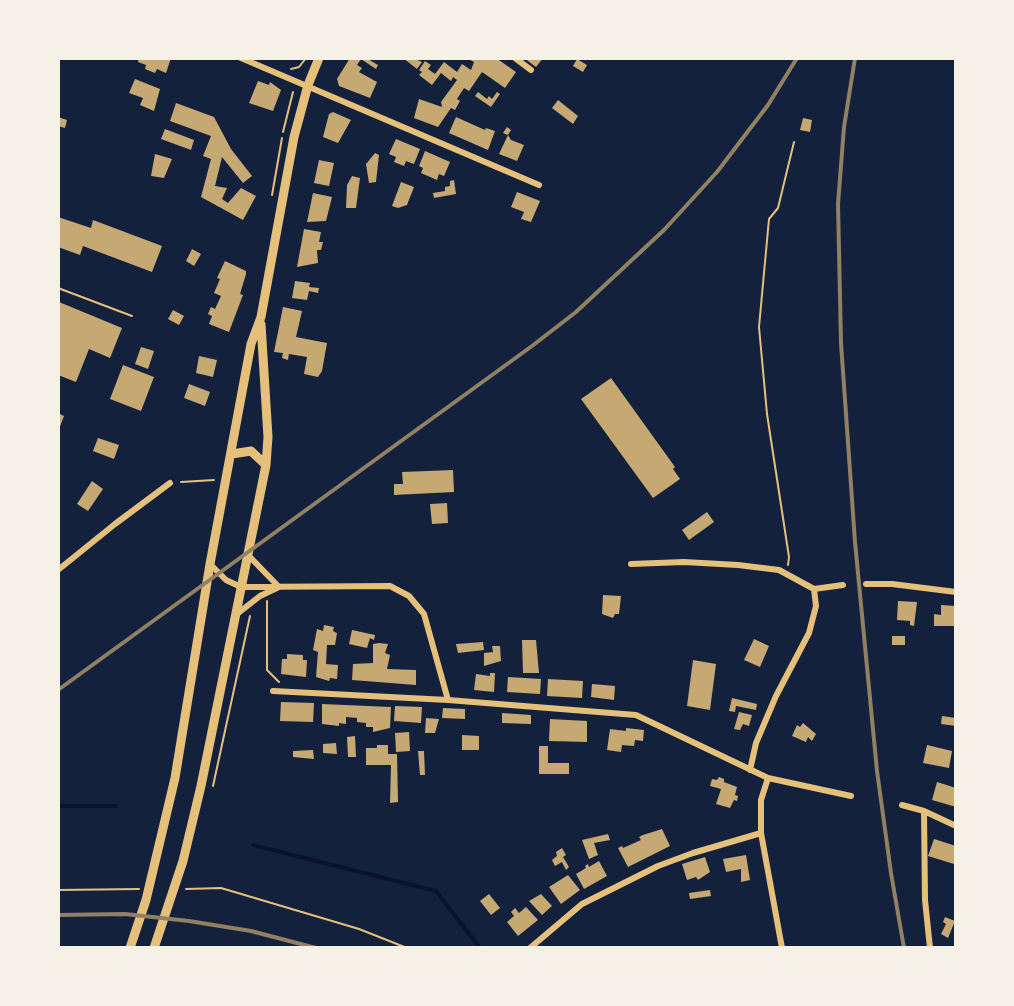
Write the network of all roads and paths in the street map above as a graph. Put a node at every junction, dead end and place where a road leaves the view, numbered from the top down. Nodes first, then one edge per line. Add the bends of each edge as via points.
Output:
1 (241, 58) edge
2 (306, 58) edge
3 (319, 58) edge
4 (515, 58) edge
5 (531, 70) dead end
6 (288, 71) dead end
7 (308, 85) junction
8 (794, 142) dead end
9 (539, 185) dead end
10 (58, 288) edge
11 (132, 316) dead end
12 (261, 317) junction
13 (232, 454) junction
14 (266, 465) junction
15 (215, 481) dead end
16 (183, 482) dead end
17 (170, 483) dead end
18 (248, 555) junction
19 (210, 564) junction
20 (631, 564) dead end
21 (58, 570) edge
22 (787, 574) junction
23 (866, 584) dead end
24 (843, 585) dead end
25 (241, 587) junction
26 (279, 587) junction
27 (814, 589) junction
28 (956, 592) edge
29 (276, 598) dead end
30 (267, 600) junction
31 (261, 602) dead end
32 (252, 610) dead end
33 (235, 616) junction
34 (280, 683) dead end
35 (273, 691) dead end
36 (448, 700) junction
37 (750, 770) junction
38 (768, 778) junction
39 (213, 787) dead end
40 (851, 796) dead end
41 (902, 805) dead end
42 (924, 811) junction
43 (956, 826) edge
44 (761, 833) junction
45 (221, 888) dead end
46 (58, 890) edge
47 (121, 890) dead end
48 (130, 946) edge
49 (154, 948) edge
50 (407, 948) edge
51 (530, 948) edge
52 (782, 948) edge
53 (930, 948) edge

1 - 7 street
2 - 6 path
3 - 7 main road
4 - 5 street
7 - 9 street
7 - 12 main road
8 - 22 path via 778,208 769,219 759,327
10 - 11 path
12 - 13 main road via 251,344
12 - 14 main road
13 - 14 main road via 251,451
13 - 19 main road
14 - 18 main road
15 - 16 path
17 - 21 street
18 - 25 main road
18 - 26 street
19 - 25 street
19 - 48 main road via 175,778
20 - 22 street via 738,565
22 - 27 street
23 - 28 street
24 - 27 street
25 - 26 street
25 - 33 main road
26 - 33 street
26 - 36 street via 390,586 409,596 424,614
27 - 37 street via 809,633 776,696
29 - 30 path
30 - 31 path
30 - 34 path via 267,670
32 - 39 path
33 - 49 main road via 183,861
35 - 36 street
36 - 37 street via 636,715
37 - 38 street
38 - 40 street
38 - 44 street via 761,800
41 - 42 street
42 - 43 street
42 - 53 street
44 - 51 street via 658,866 582,904
44 - 52 street
45 - 50 path
46 - 47 path

